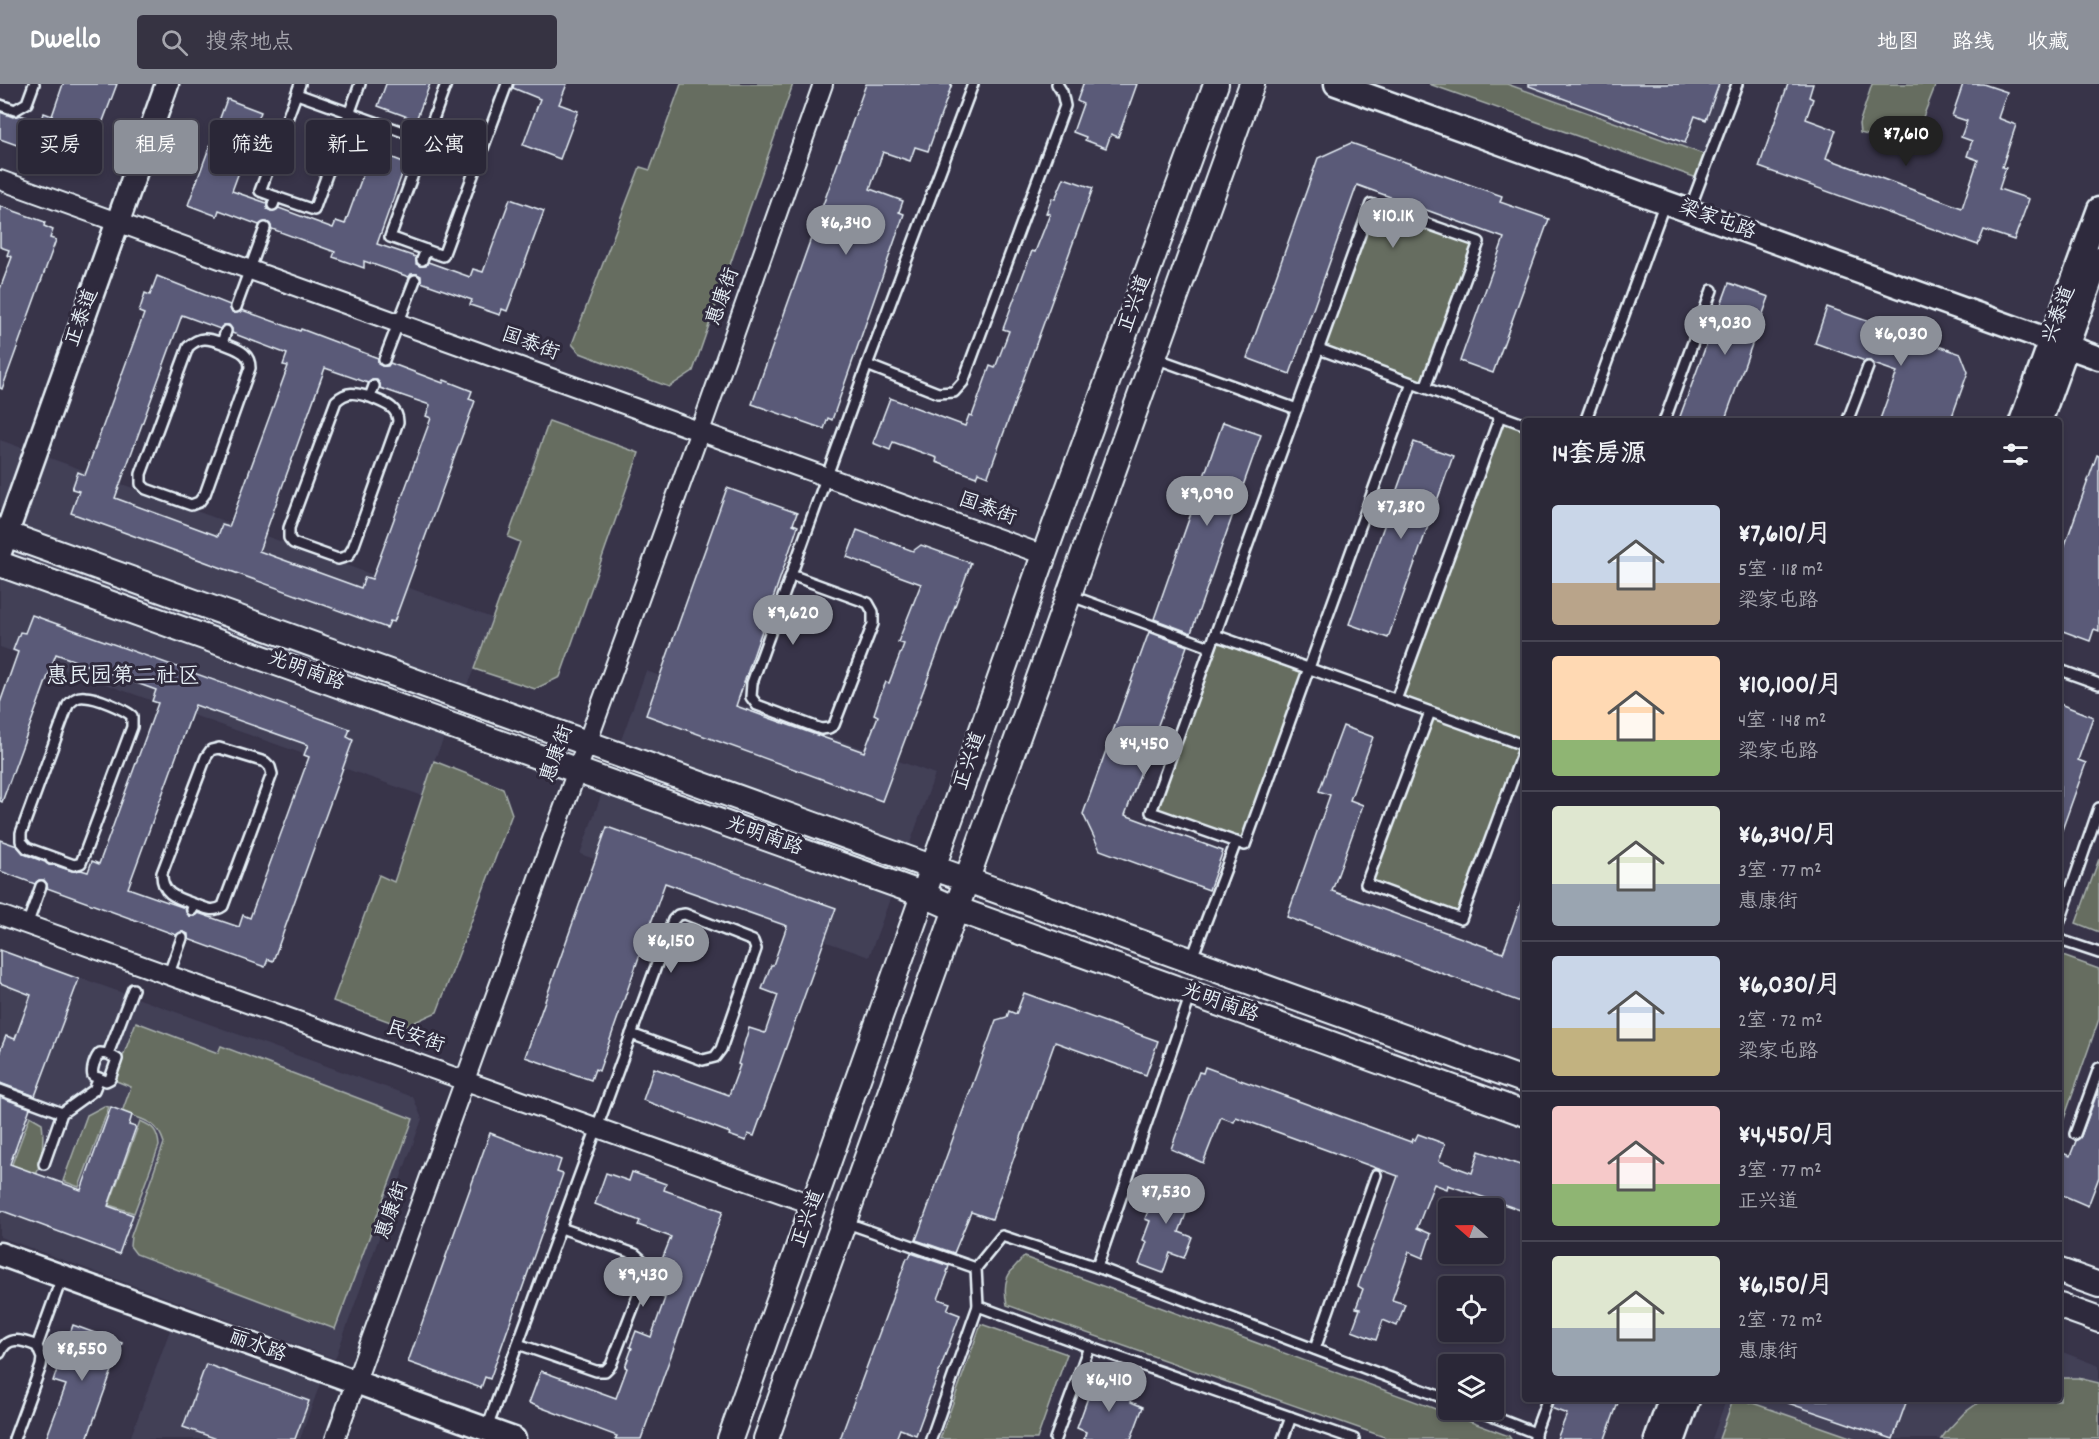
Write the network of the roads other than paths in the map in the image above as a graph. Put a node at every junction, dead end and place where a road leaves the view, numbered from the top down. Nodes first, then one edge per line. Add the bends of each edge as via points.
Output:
1 (34, 84) edge
2 (167, 84) edge
3 (300, 84) edge
4 (360, 84) edge
5 (446, 84) edge
6 (507, 84) edge
7 (823, 84) edge
8 (973, 84) edge
9 (1057, 84) edge
10 (1216, 84) edge
11 (1252, 84) edge
12 (1336, 84) edge
13 (1737, 84) edge
14 (297, 94) junction
15 (0, 105) edge
16 (350, 112) junction
17 (433, 120) edge
18 (402, 130) edge
19 (486, 140) edge
20 (413, 174) edge
21 (473, 174) edge
22 (0, 180) edge
23 (1665, 202) junction
24 (2099, 209) edge
25 (1689, 211) junction
26 (117, 221) junction
27 (265, 228) dead end
28 (426, 250) junction
29 (2099, 258) edge
30 (422, 260) dead end
31 (250, 269) junction
32 (415, 280) dead end
33 (1712, 290) dead end
34 (236, 307) dead end
35 (399, 322) junction
36 (226, 331) dead end
37 (222, 343) junction
38 (2059, 344) junction
39 (1319, 349) junction
40 (1154, 358) junction
41 (2099, 358) edge
42 (384, 360) dead end
43 (867, 365) junction
44 (1868, 367) dead end
45 (1412, 383) junction
46 (374, 386) dead end
47 (1425, 388) junction
48 (370, 398) junction
49 (1297, 409) junction
50 (1500, 416) junction
51 (1586, 418) edge
52 (1665, 418) edge
53 (1849, 418) edge
54 (2023, 418) edge
55 (2041, 418) edge
56 (1522, 424) edge
57 (700, 431) junction
58 (827, 476) junction
59 (2, 539) edge
60 (1044, 555) junction
61 (0, 564) edge
62 (791, 575) junction
63 (1068, 595) junction
64 (1215, 634) junction
65 (1210, 647) junction
66 (1308, 669) junction
67 (2062, 671) edge
68 (2099, 684) edge
69 (1396, 700) junction
70 (1430, 711) junction
71 (586, 744) junction
72 (1522, 744) edge
73 (1522, 753) edge
74 (577, 769) junction
75 (2099, 808) edge
76 (1236, 842) junction
77 (52, 858) joint
78 (933, 867) junction
79 (967, 880) junction
80 (41, 886) dead end
81 (922, 894) junction
82 (193, 907) joint
83 (956, 909) junction
84 (0, 915) edge
85 (2062, 915) edge
86 (27, 925) junction
87 (182, 938) dead end
88 (2062, 941) edge
89 (2099, 953) edge
90 (1191, 961) junction
91 (168, 976) junction
92 (133, 989) dead end
93 (1192, 994) junction
94 (632, 1034) junction
95 (108, 1054) junction
96 (2099, 1068) edge
97 (99, 1078) junction
98 (465, 1080) junction
99 (1522, 1080) edge
100 (0, 1090) edge
101 (62, 1113) junction
102 (1522, 1113) edge
103 (597, 1128) junction
104 (2075, 1134) dead end
105 (44, 1164) dead end
106 (1376, 1175) dead end
107 (814, 1205) junction
108 (844, 1222) junction
109 (561, 1228) junction
110 (0, 1254) edge
111 (1097, 1267) junction
112 (976, 1268) junction
113 (2062, 1272) edge
114 (62, 1277) junction
115 (2099, 1285) edge
116 (978, 1306) junction
117 (2062, 1307) edge
118 (2099, 1320) edge
119 (518, 1344) junction
120 (37, 1346) junction
121 (1089, 1347) junction
122 (1314, 1349) junction
123 (0, 1353) edge
124 (355, 1382) junction
125 (1438, 1396) edge
126 (1546, 1402) edge
127 (1669, 1402) edge
128 (1687, 1402) edge
129 (1291, 1418) junction
130 (1499, 1420) edge
131 (485, 1434) edge
132 (1535, 1436) edge
133 (14, 1439) edge
134 (335, 1439) edge
135 (514, 1439) edge
136 (730, 1439) edge
137 (766, 1439) edge
138 (931, 1439) edge
139 (1055, 1439) edge
140 (1283, 1439) edge
141 (1354, 1439) edge
142 (1656, 1439) edge
143 (1674, 1439) edge

1 - 15 lane via 27,103 15,110
2 - 26 street, 正泰道
3 - 14 lane
4 - 16 lane
5 - 17 lane
6 - 19 lane
7 - 57 street, 惠康街
8 - 43 lane
9 - 43 lane via 1065,106 963,382 954,392 938,393
10 - 60 main road, 正兴道
11 - 40 main road, 正兴道
12 - 23 street, 梁家屯路
13 - 25 lane
14 - 16 lane
14 - 16 lane via 260,191 274,201 314,210
16 - 18 lane
20 - 28 lane via 390,237
21 - 28 lane via 443,256
22 - 26 street, 国泰街
23 - 25 street, 梁家屯路
23 - 51 lane
24 - 38 street, 兴泰道
25 - 38 street, 梁家屯路
26 - 31 street, 国泰街
26 - 59 street, 正泰道
27 - 31 lane
28 - 30 lane
29 - 38 street, 兴泰道
31 - 34 lane
31 - 35 street, 国泰街
32 - 35 lane
33 - 52 lane
35 - 42 lane
35 - 57 street, 国泰街
36 - 37 lane
37 - 37 lane via 205,338 188,347 141,474 141,484 146,489 191,505 205,494 250,368 245,353
38 - 41 street, 梁家屯路
38 - 54 street, 兴泰道
38 - 55 street, 兴泰道
39 - 45 lane
39 - 47 lane via 1371,204 1479,242
39 - 49 lane
40 - 49 lane
40 - 63 main road, 正兴道
43 - 58 lane
44 - 53 lane
45 - 47 lane
45 - 66 lane
46 - 48 lane
47 - 50 lane
48 - 48 lane via 353,392 336,401 289,528 293,543 338,559 348,556 353,548 398,422 392,407
49 - 64 lane
50 - 56 lane
50 - 69 lane
57 - 58 street, 国泰街
57 - 71 street, 惠康街
58 - 60 street, 国泰街
58 - 62 lane
59 - 71 main road, 光明南路
60 - 78 main road, 正兴道
61 - 74 main road, 光明南路
62 - 62 lane via 752,683 751,696 757,705 821,729 829,728 834,725 873,624 873,612 868,603
63 - 65 lane
63 - 79 main road, 正兴道
64 - 65 lane
64 - 66 lane
65 - 76 lane via 1151,812
66 - 69 lane
66 - 76 lane via 1245,845
67 - 68 lane
69 - 70 lane
70 - 72 lane
70 - 73 lane via 1366,884 1461,919
71 - 74 street, 惠康街
71 - 78 main road, 光明南路
74 - 81 main road, 光明南路
74 - 98 street, 惠康街
75 - 85 lane
76 - 90 lane
77 - 77 lane via 27,848 21,842 21,833 68,705 86,697 126,710 132,716 132,727 81,863 74,865
78 - 79 main road, 光明南路
78 - 81 main road, 正兴道
79 - 83 main road, 正兴道
79 - 90 main road, 光明南路
80 - 86 lane
81 - 83 main road, 光明南路
81 - 107 main road, 正兴道
82 - 82 lane via 166,890 162,873 206,757 219,748 265,762 272,774 223,906 217,910
83 - 93 main road, 光明南路
83 - 108 main road, 正兴道
84 - 86 street, 民安街
86 - 91 street, 民安街
87 - 91 lane
88 - 89 lane
90 - 99 main road, 光明南路
91 - 98 street, 民安街
92 - 95 lane
93 - 102 main road, 光明南路
93 - 111 lane
94 - 94 lane via 672,920 678,915 696,918 753,941 756,949 721,1049 715,1056 703,1060
94 - 103 lane
95 - 97 lane via 100,1053 95,1063 92,1075
95 - 97 lane via 117,1059 110,1079
96 - 104 lane
97 - 101 lane via 94,1090
98 - 103 street, 民安街
98 - 124 street, 惠康街
100 - 101 lane
101 - 105 lane
103 - 107 street, 民安街
103 - 109 lane
106 - 122 lane
107 - 136 main road, 正兴道
108 - 112 lane
108 - 137 main road, 正兴道
109 - 119 lane
109 - 119 lane via 635,1254 647,1272 611,1365 605,1371
110 - 114 street, 丽水路
111 - 112 lane via 1002,1236
111 - 122 lane
112 - 116 lane
113 - 115 main road
114 - 120 lane
114 - 124 street, 丽水路
116 - 121 lane
116 - 138 lane
117 - 118 main road
119 - 131 lane
120 - 123 lane via 9,1341
120 - 133 lane via 41,1366
121 - 129 lane
121 - 139 lane
122 - 125 lane
124 - 131 street, 丽水路
124 - 134 street, 惠康街
126 - 132 lane
127 - 142 street
128 - 143 street
129 - 140 lane
129 - 141 lane
130 - 132 lane
131 - 135 street, 丽水路

